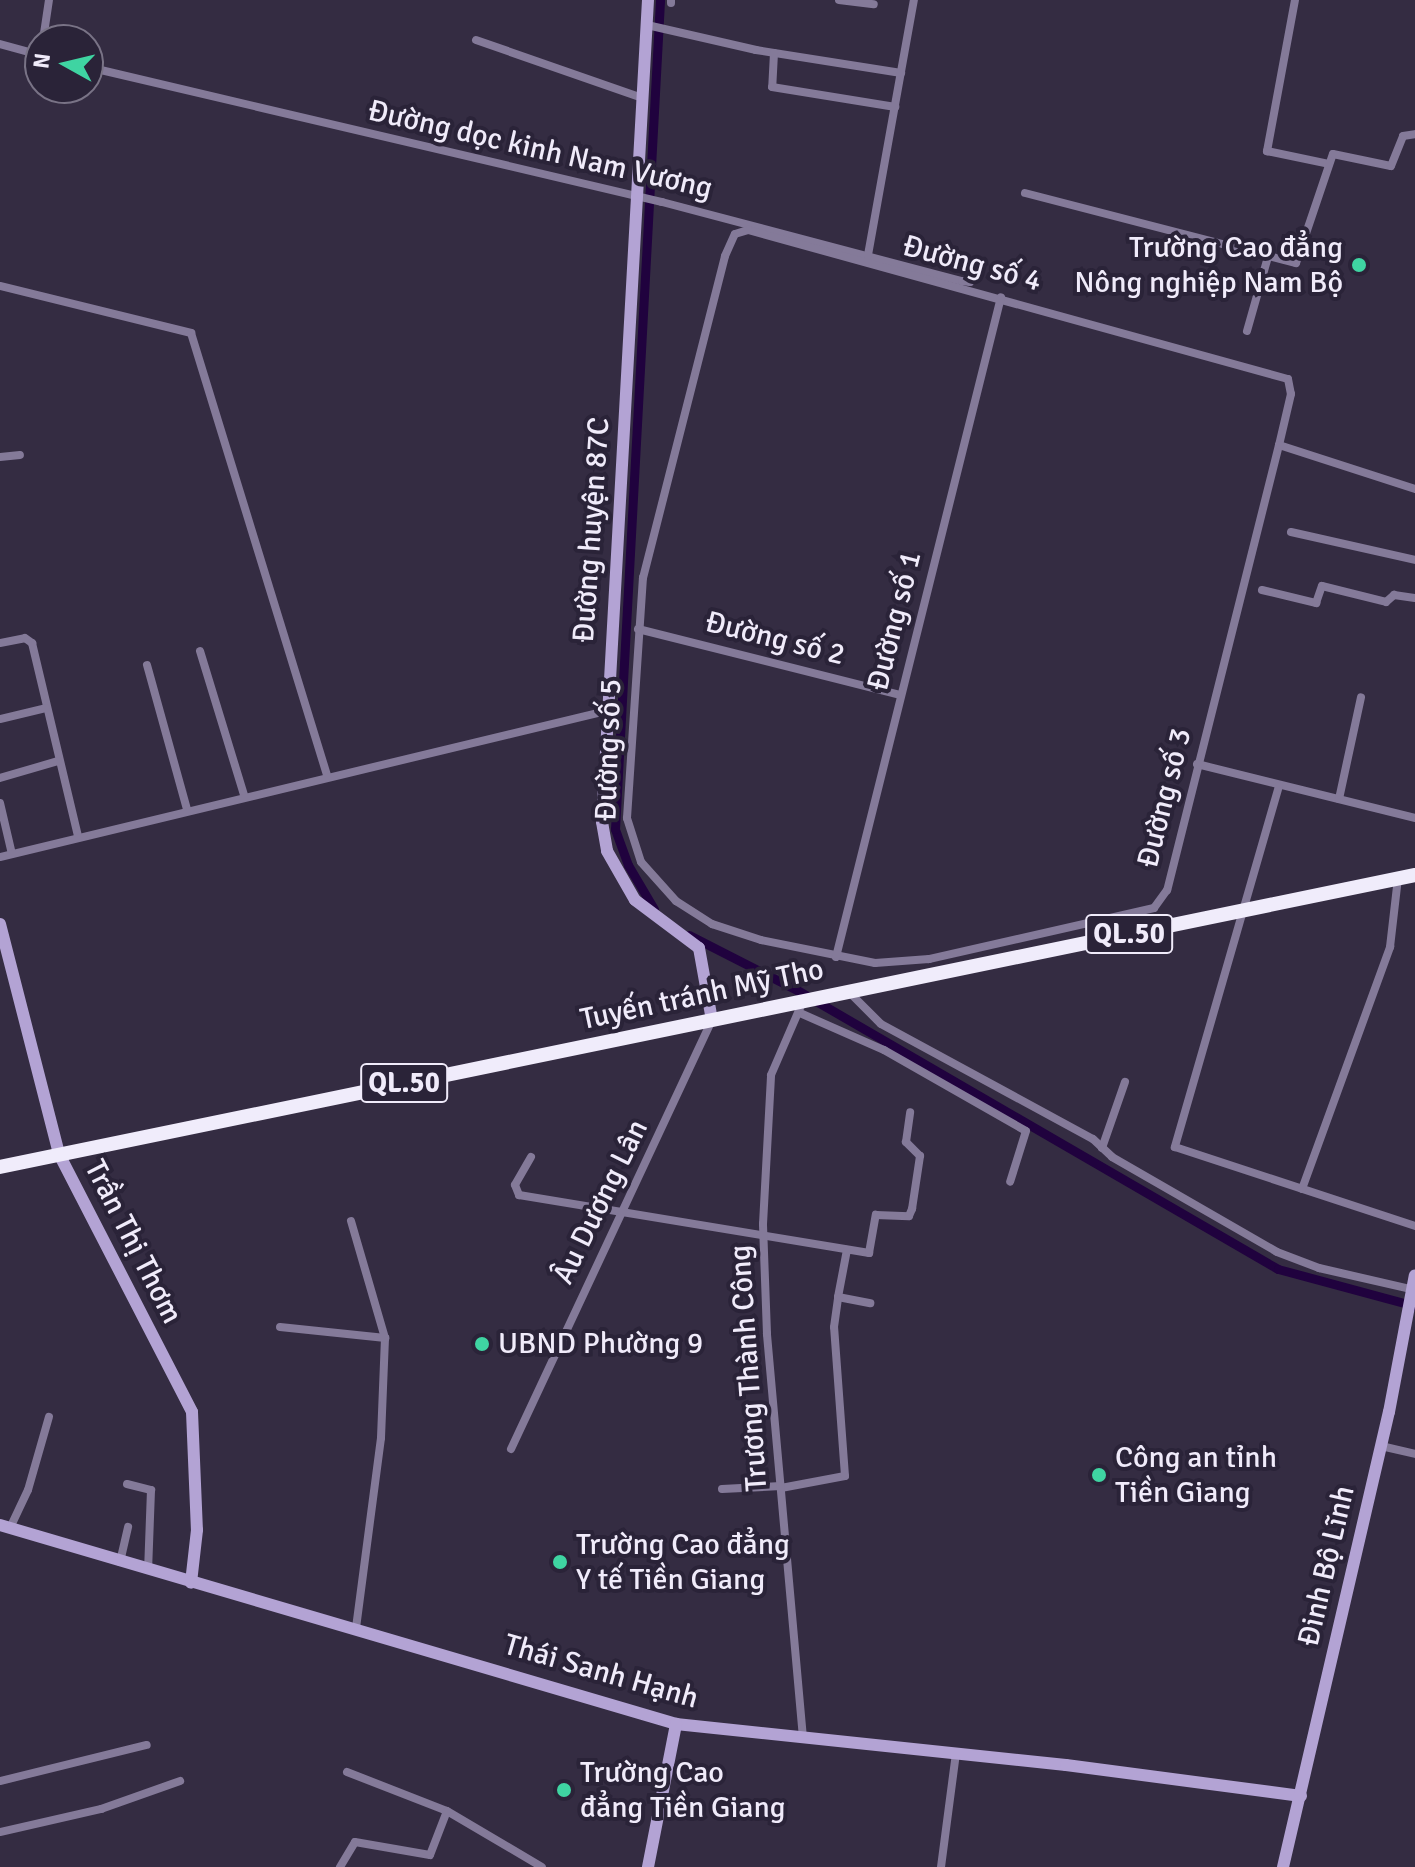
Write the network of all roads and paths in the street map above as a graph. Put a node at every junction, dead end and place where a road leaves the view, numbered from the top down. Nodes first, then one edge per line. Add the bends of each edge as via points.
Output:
1 (49, 0) edge
2 (648, 0) edge
3 (839, 0) edge
4 (914, 0) edge
5 (1295, 0) edge
6 (874, 4) dead end
7 (45, 24) edge
8 (650, 26) junction
9 (476, 40) dead end
10 (0, 44) edge
11 (24, 51) edge
12 (774, 53) junction
13 (104, 71) edge
14 (901, 73) junction
15 (643, 98) junction
16 (895, 107) junction
17 (1415, 134) edge
18 (1329, 164) junction
19 (1025, 193) dead end
20 (647, 199) junction
21 (735, 234) joint
22 (868, 255) junction
23 (1268, 257) junction
24 (973, 272) dead end
25 (0, 286) edge
26 (1001, 297) junction
27 (1247, 331) dead end
28 (1288, 379) joint
29 (1279, 445) junction
30 (20, 455) dead end
31 (0, 457) edge
32 (1415, 489) edge
33 (1291, 532) dead end
34 (1415, 560) edge
35 (1262, 590) dead end
36 (1415, 598) edge
37 (638, 629) junction
38 (0, 643) edge
39 (200, 651) dead end
40 (147, 665) dead end
41 (901, 695) junction
42 (1361, 697) dead end
43 (46, 708) junction
44 (606, 711) junction
45 (0, 719) edge
46 (58, 761) junction
47 (1197, 764) junction
48 (327, 775) junction
49 (0, 778) edge
50 (1279, 786) junction
51 (244, 795) junction
52 (1339, 799) junction
53 (0, 803) edge
54 (187, 809) junction
55 (1415, 818) edge
56 (78, 836) junction
57 (12, 854) junction
58 (0, 857) edge
59 (1415, 875) edge
60 (1398, 877) junction
61 (1242, 912) junction
62 (1106, 919) junction
63 (0, 924) edge
64 (1110, 938) junction
65 (836, 957) junction
66 (930, 966) junction
67 (846, 992) junction
68 (804, 1004) junction
69 (712, 1020) junction
70 (1125, 1082) dead end
71 (910, 1112) dead end
72 (1102, 1148) junction
73 (59, 1154) junction
74 (531, 1157) dead end
75 (0, 1167) edge
76 (1010, 1182) dead end
77 (1302, 1189) junction
78 (621, 1214) junction
79 (351, 1221) dead end
80 (1415, 1226) edge
81 (764, 1238) junction
82 (847, 1250) junction
83 (1415, 1275) edge
84 (1411, 1295) edge
85 (838, 1297) junction
86 (870, 1303) dead end
87 (280, 1327) dead end
88 (385, 1338) junction
89 (49, 1417) dead end
90 (1381, 1446) junction
91 (511, 1449) dead end
92 (1415, 1454) edge
93 (127, 1484) dead end
94 (781, 1487) junction
95 (722, 1489) dead end
96 (5, 1526) edge
97 (128, 1527) dead end
98 (120, 1562) junction
99 (148, 1570) junction
100 (191, 1583) junction
101 (356, 1628) junction
102 (676, 1724) junction
103 (803, 1738) junction
104 (147, 1745) dead end
105 (956, 1753) junction
106 (347, 1772) dead end
107 (0, 1781) edge
108 (180, 1781) dead end
109 (1301, 1796) junction
110 (447, 1811) junction
111 (0, 1832) edge
112 (340, 1867) edge
113 (542, 1867) edge
114 (648, 1867) edge
115 (941, 1867) edge
116 (1283, 1867) edge

1 - 7 street
2 - 8 street, Đường huyện 87C
3 - 6 street
4 - 14 street
5 - 18 street via 1267,151
8 - 12 street
8 - 15 street, Đường huyện 87C
9 - 15 street
10 - 11 street
12 - 14 street
12 - 16 street via 772,87
13 - 20 street, Đường dọc kinh Nam Vương
14 - 16 street
15 - 20 street, Đường huyện 87C
16 - 22 street
17 - 18 street via 1403,136 1394,165 1337,152
18 - 23 street via 1301,260
19 - 23 street
20 - 22 street, Đường dọc kinh Nam Vương
20 - 44 street, Đường huyện 87C
21 - 26 street, Đường số 4 via 748,230
21 - 37 street, Đường số 5 via 647,558
22 - 24 street, Đường dọc kinh Nam Vương via 962,281 970,282
23 - 27 street
25 - 48 street via 191,333
26 - 28 street, Đường số 4
26 - 41 street, Đường số 1
28 - 29 street, Đường số 3 via 1291,394
29 - 32 street
29 - 47 street, Đường số 3
30 - 31 street
33 - 34 street
35 - 36 street via 1316,603 1322,586 1386,602 1394,595
37 - 41 street, Đường số 2
37 - 65 street, Đường số 5 via 627,818 641,862 676,901 712,924
38 - 43 street via 30,639
39 - 51 street
40 - 54 street
41 - 65 street, Đường số 1
42 - 52 street
43 - 45 street
43 - 46 street
44 - 48 street
44 - 69 street, Đường huyện 87C via 602,822 607,851 643,909 699,948
46 - 49 street
46 - 56 street
47 - 50 street
47 - 62 street, Đường số 3 via 1163,901
48 - 51 street
50 - 52 street
50 - 61 street
51 - 54 street
52 - 55 street
53 - 57 street
54 - 56 street
56 - 57 street
57 - 58 street
59 - 60 highway, Tuyến tránh Mỹ Tho / QL.50
60 - 61 highway, Tuyến tránh Mỹ Tho / QL.50
60 - 77 street via 1390,947
61 - 64 highway, Tuyến tránh Mỹ Tho / QL.50
61 - 77 street via 1175,1147
62 - 64 street
62 - 66 street, Đường số 3
63 - 73 street, Trần Thị Thơm
64 - 66 highway, Tuyến tránh Mỹ Tho / QL.50
65 - 66 street, Đường số 3
66 - 67 highway, Tuyến tránh Mỹ Tho / QL.50
67 - 68 highway, Tuyến tránh Mỹ Tho / QL.50
67 - 72 street via 881,1024
68 - 69 highway, Tuyến tránh Mỹ Tho / QL.50
68 - 76 street via 1026,1131
68 - 81 street, Trương Thành Công via 771,1075
69 - 73 highway, Tuyến tránh Mỹ Tho / QL.50
69 - 78 street, Âu Dương Lân
70 - 72 street
71 - 82 street via 906,1142 920,1156 909,1216 878,1213 869,1253
72 - 84 street via 1291,1259
73 - 75 highway, Tuyến tránh Mỹ Tho / QL.50
73 - 100 street, Trần Thị Thơm via 192,1412 197,1530
74 - 78 street via 517,1180 519,1195
77 - 80 street
78 - 81 street
78 - 91 street, Âu Dương Lân
79 - 88 street
81 - 82 street
81 - 94 street, Trương Thành Công
82 - 85 street
83 - 84 street, Đinh Bộ Lĩnh
84 - 90 street, Đinh Bộ Lĩnh
85 - 86 street
85 - 94 street via 834,1327 847,1473 820,1485
87 - 88 street
88 - 101 street via 381,1438
89 - 96 street via 28,1490
90 - 92 street
90 - 109 street, Đinh Bộ Lĩnh
93 - 99 street via 151,1490
94 - 95 street
94 - 103 street, Trương Thành Công
96 - 98 street, Thái Sanh Hạnh
97 - 98 street
98 - 99 street, Thái Sanh Hạnh
99 - 100 street, Thái Sanh Hạnh
100 - 101 street, Thái Sanh Hạnh
101 - 102 street, Thái Sanh Hạnh
102 - 103 street, Thái Sanh Hạnh
102 - 114 street
103 - 105 street, Thái Sanh Hạnh
104 - 107 street
105 - 109 street, Thái Sanh Hạnh
105 - 115 street
106 - 110 street
108 - 111 street via 101,1809
109 - 116 street, Đinh Bộ Lĩnh
110 - 112 street via 430,1855 355,1842
110 - 113 street

